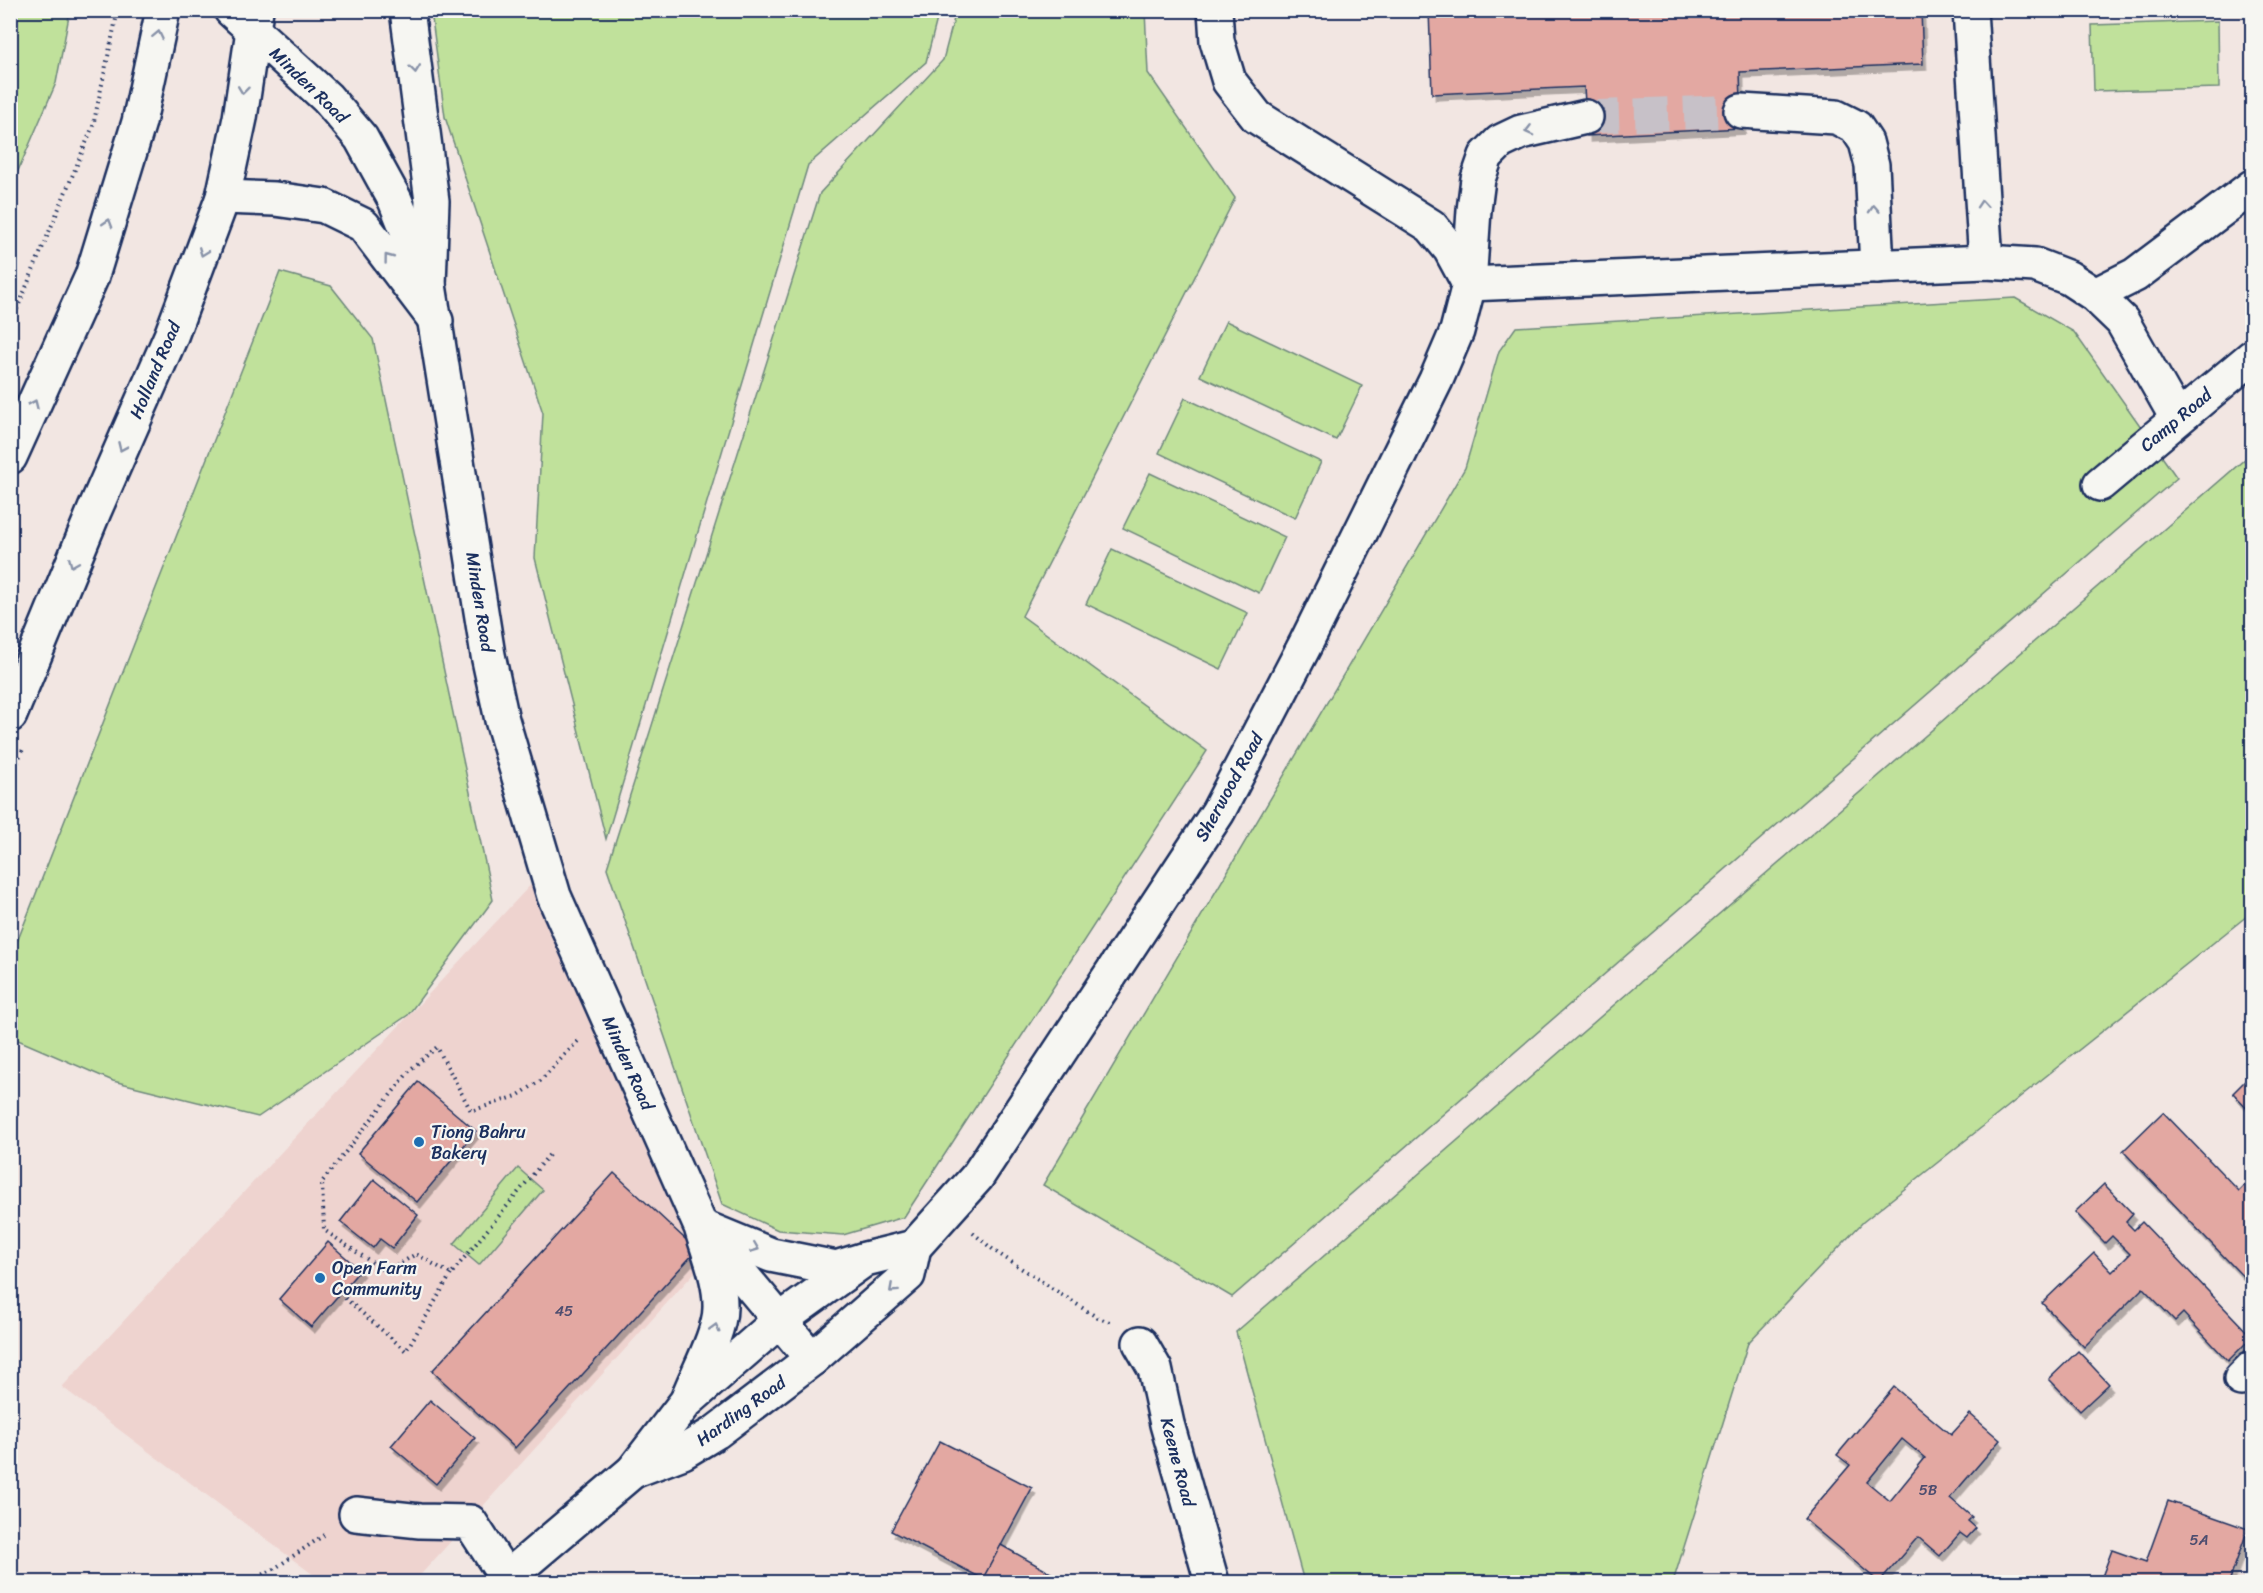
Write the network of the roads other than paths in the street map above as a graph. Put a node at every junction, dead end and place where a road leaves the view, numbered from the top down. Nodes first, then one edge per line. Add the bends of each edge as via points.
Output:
1 (163, 10) edge
2 (407, 10) edge
3 (1215, 10) edge
4 (1970, 10) edge
5 (247, 18) edge
6 (1741, 111) tunnel mouth
7 (1586, 117) tunnel mouth
8 (2253, 187) edge
9 (223, 197) junction
10 (1986, 262) junction
11 (1877, 267) junction
12 (1469, 284) junction
13 (429, 285) junction
14 (2095, 295) junction
15 (436, 321) junction
16 (2253, 357) edge
17 (2177, 418) junction
18 (10, 457) edge
19 (2100, 484) dead end
20 (10, 715) edge
21 (701, 1227) junction
22 (914, 1247) junction
23 (865, 1259) junction
24 (779, 1321) junction
25 (1140, 1343) dead end
26 (812, 1359) junction
27 (686, 1402) junction
28 (633, 1471) junction
29 (356, 1514) road end
30 (504, 1581) edge
31 (1212, 1582) edge

18 -> 1 street via 92,276 139,122
2 -> 13 street via 432,201
3 - 12 street via 1217,41 1229,81 1257,117 1431,226 1450,249
10 -> 4 street
5 -> 9 street, Holland Road via 240,118
5 - 13 street, Minden Road via 361,138 395,200
11 -> 6 street via 1872,165 1866,142 1856,127 1836,117
7 -> 12 street, Sherwood Road via 1521,132 1500,142 1486,156 1478,179
8 - 14 street via 2135,275
15 -> 9 street via 363,225 324,206
9 -> 20 street, Holland Road via 171,336
10 - 11 street
10 - 14 street via 2035,265 2069,278
11 - 12 street
12 - 22 street, Sherwood Road via 1457,331 1436,380 1218,812 977,1177
13 - 15 street, Minden Road
14 - 17 street via 2122,321
15 - 21 street, Minden Road via 488,655 508,742 554,896
16 - 17 street, Camp Road
17 - 19 street, Camp Road
21 -> 23 street via 771,1255 836,1268
21 - 24 street, Minden Road
27 -> 21 street, Minden Road via 720,1309 715,1273
22 - 23 street
22 -> 26 street, Sherwood Road via 908,1275
23 - 24 street
24 - 26 street, Minden Road
24 - 27 street, Harding Road
25 - 31 street, Keene Road via 1155,1369
26 - 28 street, Harding Road via 716,1432 683,1452
27 - 28 street, Harding Road
28 - 30 street, Harding Road
29 - 30 street via 470,1522

